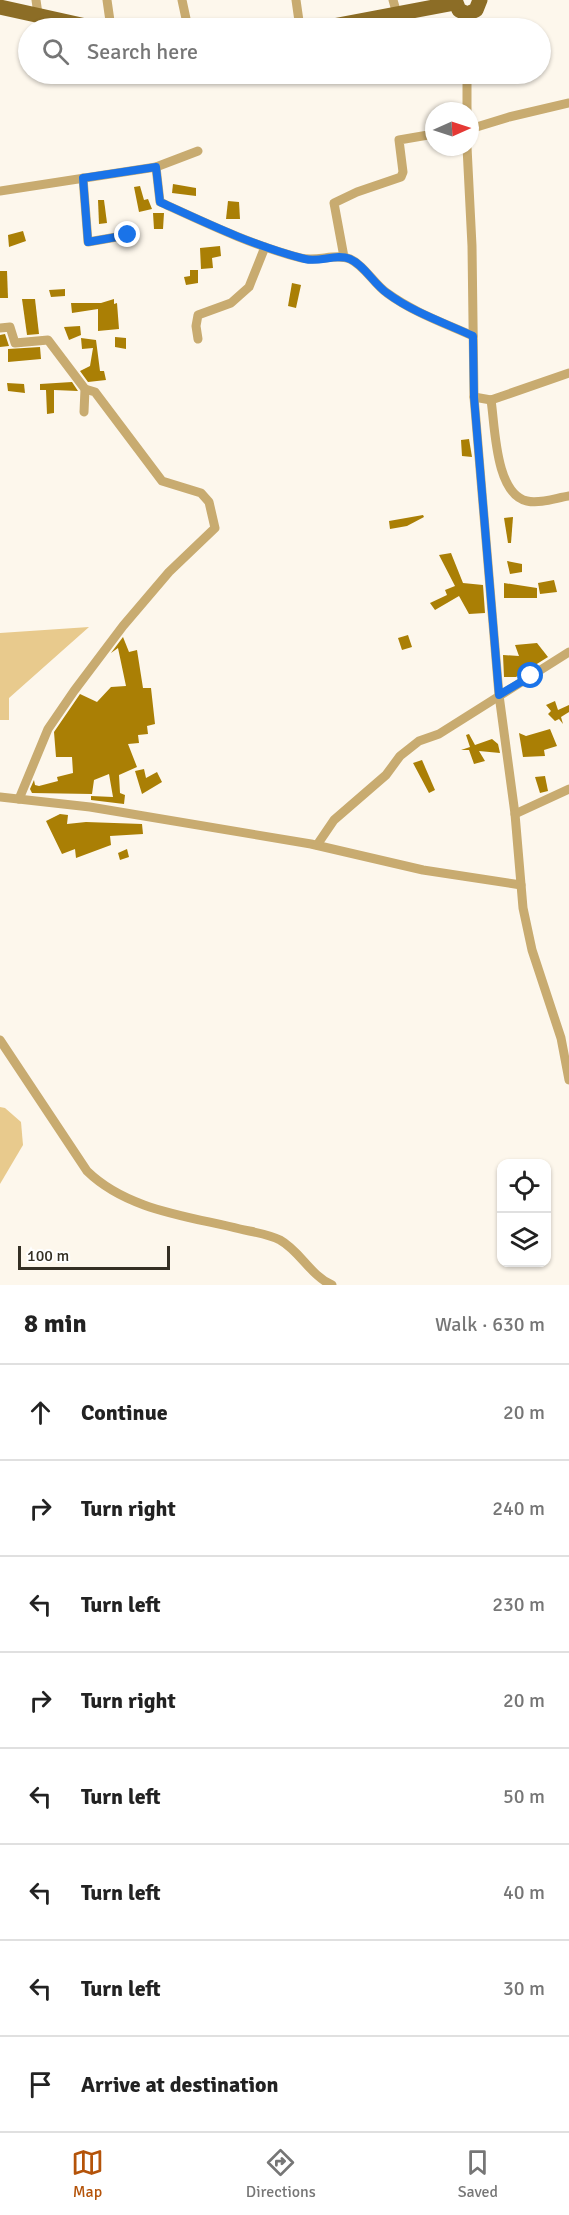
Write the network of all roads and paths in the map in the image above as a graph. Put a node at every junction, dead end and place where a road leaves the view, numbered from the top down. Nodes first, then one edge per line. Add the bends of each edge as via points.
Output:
1 (107, 0) edge
2 (182, 0) edge
3 (296, 0) edge
4 (481, 0) edge
5 (455, 2) edge
6 (0, 7) edge
7 (37, 7) edge
8 (395, 7) edge
9 (67, 18) edge
10 (110, 18) edge
11 (186, 18) edge
12 (299, 18) edge
13 (357, 18) edge
14 (465, 18) edge
15 (469, 18) edge
16 (467, 84) edge
17 (467, 102) edge
18 (569, 103) edge
19 (479, 126) edge
20 (425, 136) edge
21 (198, 151) dead end
22 (467, 156) edge
23 (156, 167) junction
24 (83, 178) junction
25 (0, 191) edge
26 (128, 235) dead end
27 (265, 247) junction
28 (344, 257) junction
29 (0, 328) edge
30 (473, 336) junction
31 (198, 339) dead end
32 (569, 373) edge
33 (85, 389) junction
34 (474, 397) junction
35 (491, 400) junction
36 (84, 412) dead end
37 (569, 496) edge
38 (569, 652) edge
39 (499, 695) junction
40 (569, 789) edge
41 (0, 797) edge
42 (19, 799) junction
43 (515, 814) junction
44 (316, 845) junction
45 (521, 885) junction
46 (569, 1030) edge
47 (561, 1038) junction
48 (0, 1040) edge
49 (569, 1080) edge
50 (332, 1285) edge

1 - 10 street
2 - 11 street
3 - 12 street
4 - 15 main road
5 - 8 main road
5 - 14 main road
6 - 7 main road
7 - 9 main road
8 - 13 main road
16 - 17 street
18 - 19 street
20 - 28 street via 399,140 403,172 400,177 334,203
21 - 23 street
22 - 30 street
23 - 24 street
23 - 27 street via 160,202
24 - 25 street
24 - 26 street via 88,242
27 - 28 street via 312,261
27 - 31 street via 249,287 231,303 198,315
28 - 30 street via 355,262 387,294
29 - 33 street via 10,327 15,343 48,340
30 - 34 street
32 - 35 street
33 - 36 street
33 - 42 street via 95,392 162,481 201,493 209,502 215,528 169,572 74,691 48,729
34 - 35 street
34 - 39 street
35 - 37 street via 502,470 515,495 526,501
38 - 39 street
39 - 43 street
39 - 44 street via 400,756 386,775 334,820
40 - 43 street
41 - 42 street
42 - 44 street
43 - 45 street
44 - 45 street via 423,870
45 - 47 street via 532,950
46 - 47 street
47 - 49 street
48 - 50 street via 87,1171 103,1187 154,1208 281,1241

